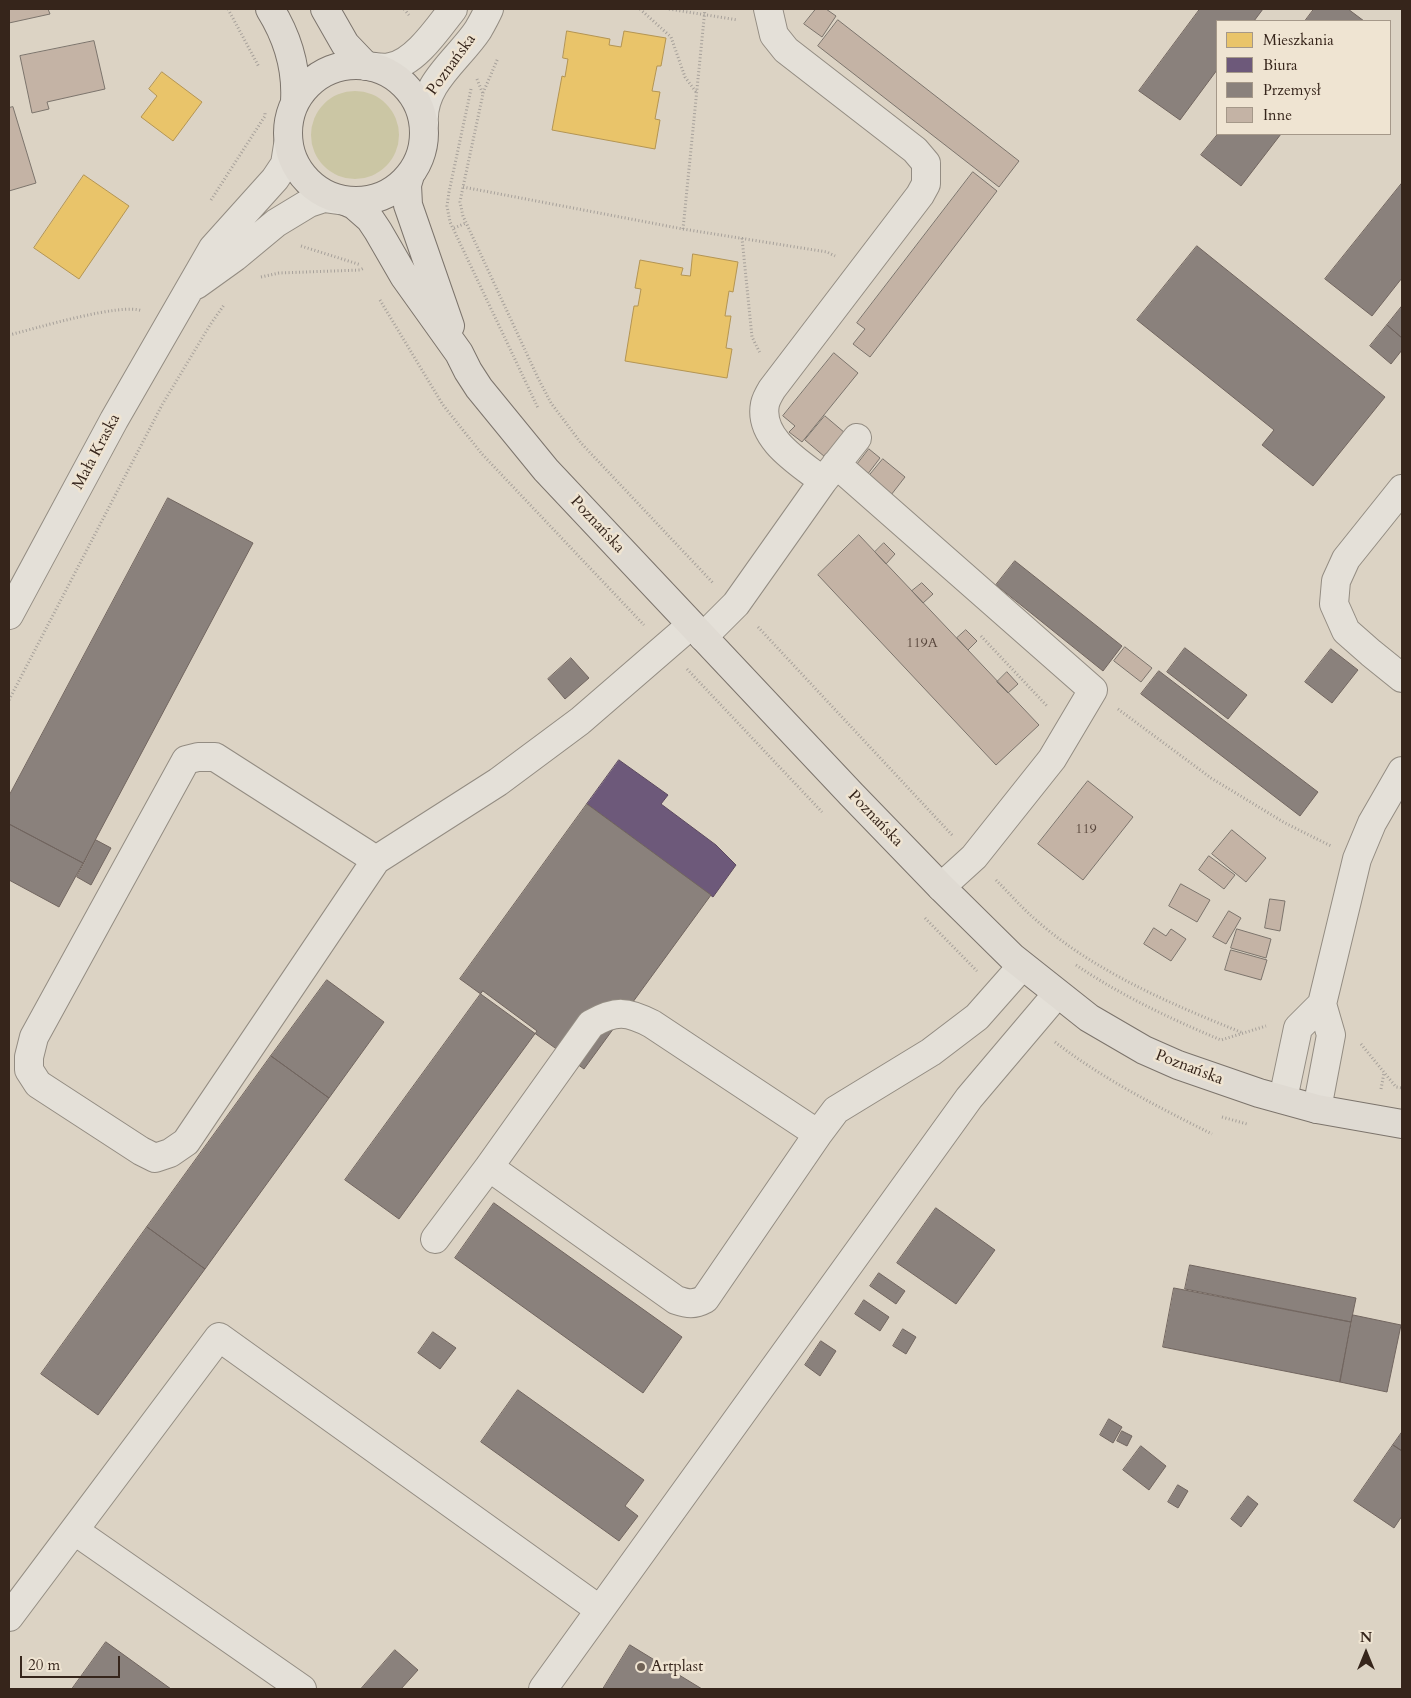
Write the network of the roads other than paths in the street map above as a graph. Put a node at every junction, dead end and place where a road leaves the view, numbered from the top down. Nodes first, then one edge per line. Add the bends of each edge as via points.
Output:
1 (270, 9) edge
2 (325, 9) edge
3 (453, 9) edge
4 (489, 9) edge
5 (768, 9) edge
6 (366, 66) junction
7 (295, 101) junction
8 (424, 123) junction
9 (288, 145) junction
10 (410, 175) junction
11 (344, 201) junction
12 (189, 290) junction
13 (459, 353) junction
14 (857, 438) dead end
15 (829, 473) junction
16 (1402, 489) edge
17 (9, 615) edge
18 (697, 631) junction
19 (1402, 678) edge
20 (1402, 771) edge
21 (376, 860) junction
22 (941, 888) junction
23 (1022, 966) junction
24 (1057, 994) junction
25 (1322, 1004) junction
26 (1283, 1099) junction
27 (1317, 1109) junction
28 (1402, 1124) edge
29 (818, 1134) junction
30 (489, 1168) junction
31 (435, 1239) dead end
32 (75, 1531) junction
33 (600, 1610) junction
34 (9, 1618) edge
35 (302, 1689) edge
36 (543, 1689) edge

1 - 7 main road via 290,49
2 - 6 main road via 345,44
3 - 6 street, Poznańska via 431,37 402,64 386,68
4 - 8 street, Poznańska via 478,30 431,90 423,114
5 - 15 street via 774,35 786,50 915,150 926,163 926,184 920,195 765,403 764,416 769,430 787,453
6 - 7 main road via 357,64 330,70 309,83
6 - 8 main road via 390,73 399,80 414,97
7 - 9 main road via 289,118
8 - 10 main road via 421,154
9 - 11 main road via 295,164 309,183 324,194
9 - 12 street, Mała Kraska via 281,171 213,248
10 - 11 main road via 383,196
10 - 13 main road, Poznańska via 408,204
11 - 12 street, Mała Kraska via 324,198 301,208 276,223
11 - 13 main road, Poznańska via 370,220 404,276
12 - 17 street, Mała Kraska via 114,420
13 - 18 main road, Poznańska via 479,388 546,470
14 - 15 street
15 - 18 street via 736,604
15 - 22 street via 1093,690 1052,758 974,857
16 - 19 street via 1346,559 1336,581 1334,604 1346,631
18 - 21 street via 498,782
18 - 22 main road, Poznańska
20 - 25 street via 1372,823 1357,859
21 - 21 street via 186,1142 170,1153 155,1158 141,1151 38,1084 29,1070 34,1037 186,760 214,757
22 - 23 main road, Poznańska
23 - 24 main road, Poznańska
23 - 29 street via 977,1018 931,1052 836,1110
24 - 26 main road, Poznańska via 1089,1018 1144,1050 1216,1079
24 - 33 street via 968,1098
25 - 26 street via 1298,1028
25 - 27 street via 1331,1035
26 - 27 main road, Poznańska
27 - 28 main road, Poznańska
29 - 30 street via 652,1024 618,1012 591,1024
29 - 30 street via 705,1299 688,1304 676,1300
30 - 31 street
32 - 33 street via 220,1337
32 - 34 street
32 - 35 street
33 - 36 street

